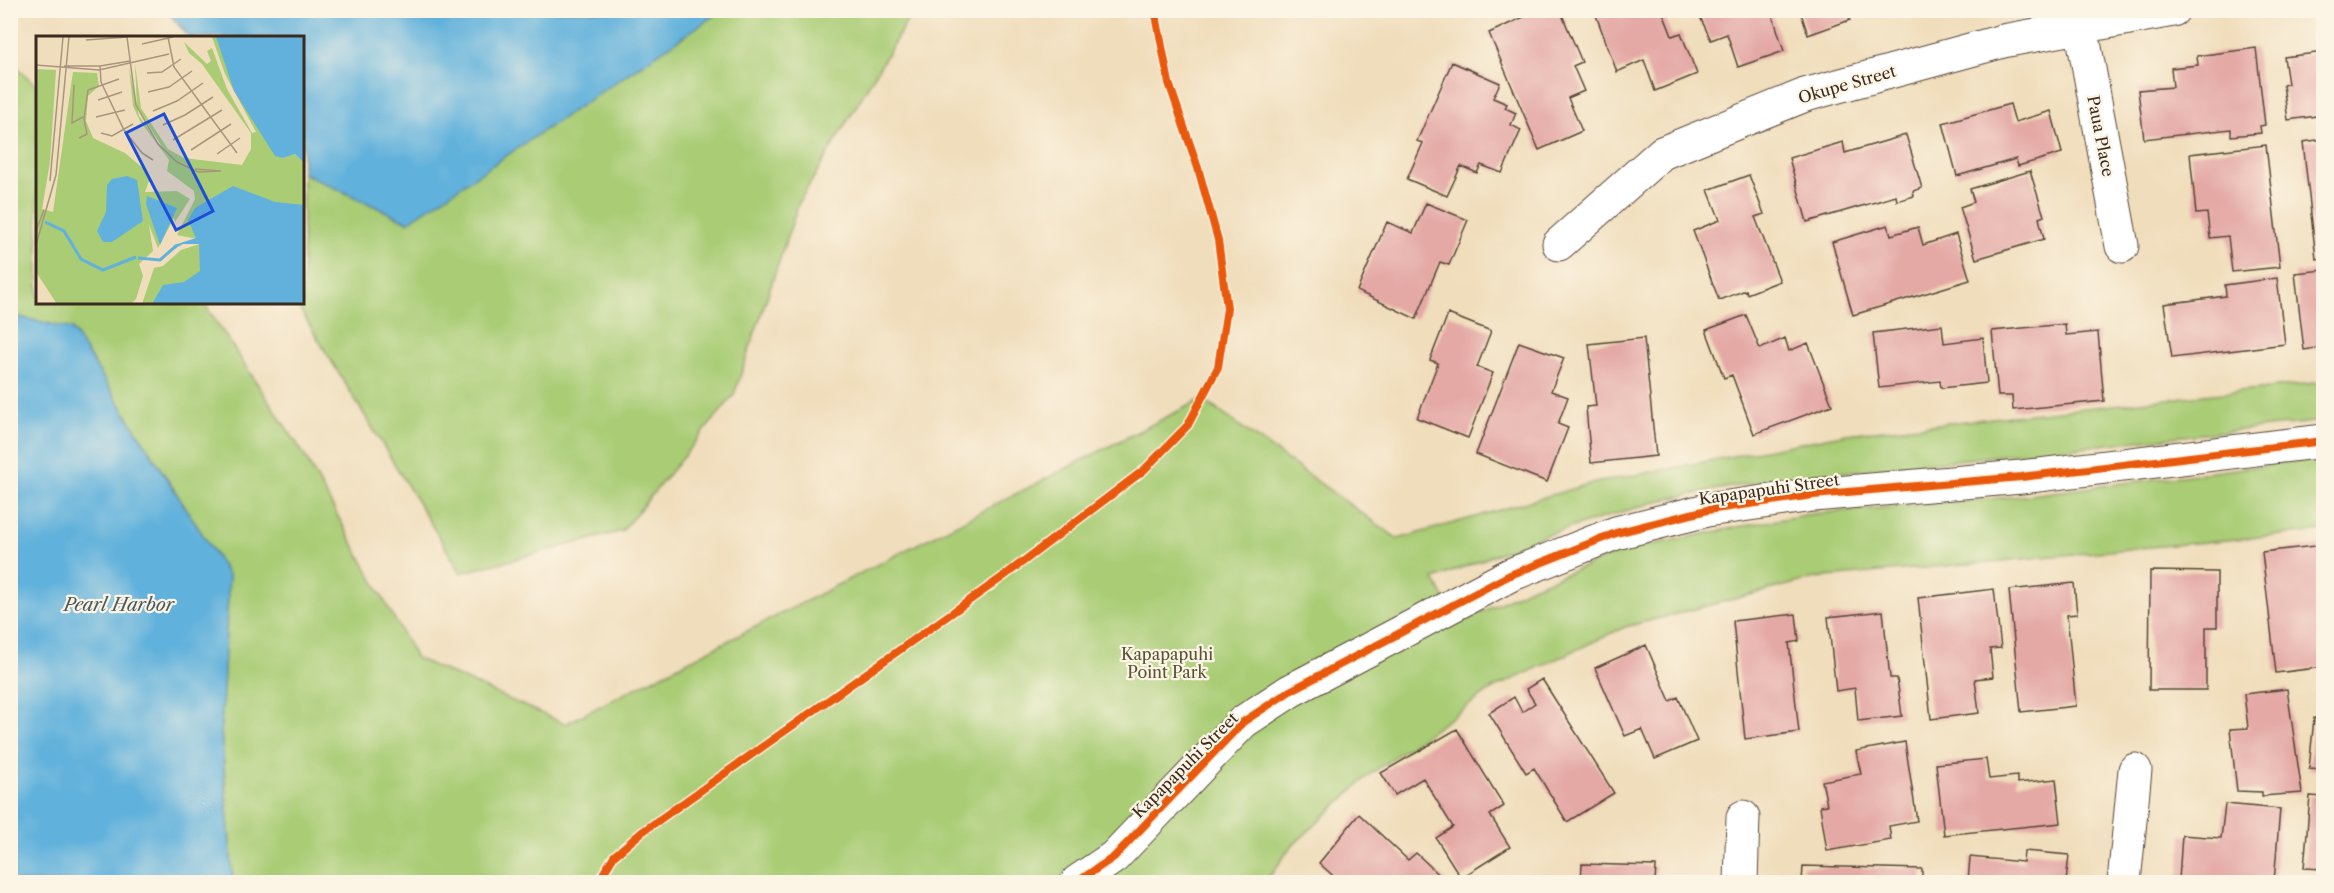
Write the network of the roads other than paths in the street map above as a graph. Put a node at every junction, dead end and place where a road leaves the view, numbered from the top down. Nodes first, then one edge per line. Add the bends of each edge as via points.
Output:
1 (2173, 10) edge
2 (2081, 26) junction
3 (1559, 244) dead end
4 (2122, 246) dead end
5 (2324, 441) edge
6 (2135, 770) dead end
7 (1743, 817) dead end
8 (1077, 882) edge
9 (1741, 882) edge
10 (2124, 882) edge

1 - 2 street, Okupe Street
2 - 3 street, Okupe Street via 2002,41 1805,95 1662,153
2 - 4 street, Paua Place
5 - 8 street, Kapapapuhi Street via 2021,477 1813,495 1707,510 1616,533 1510,576 1290,691 1243,722 1114,857
6 - 10 street
7 - 9 street

